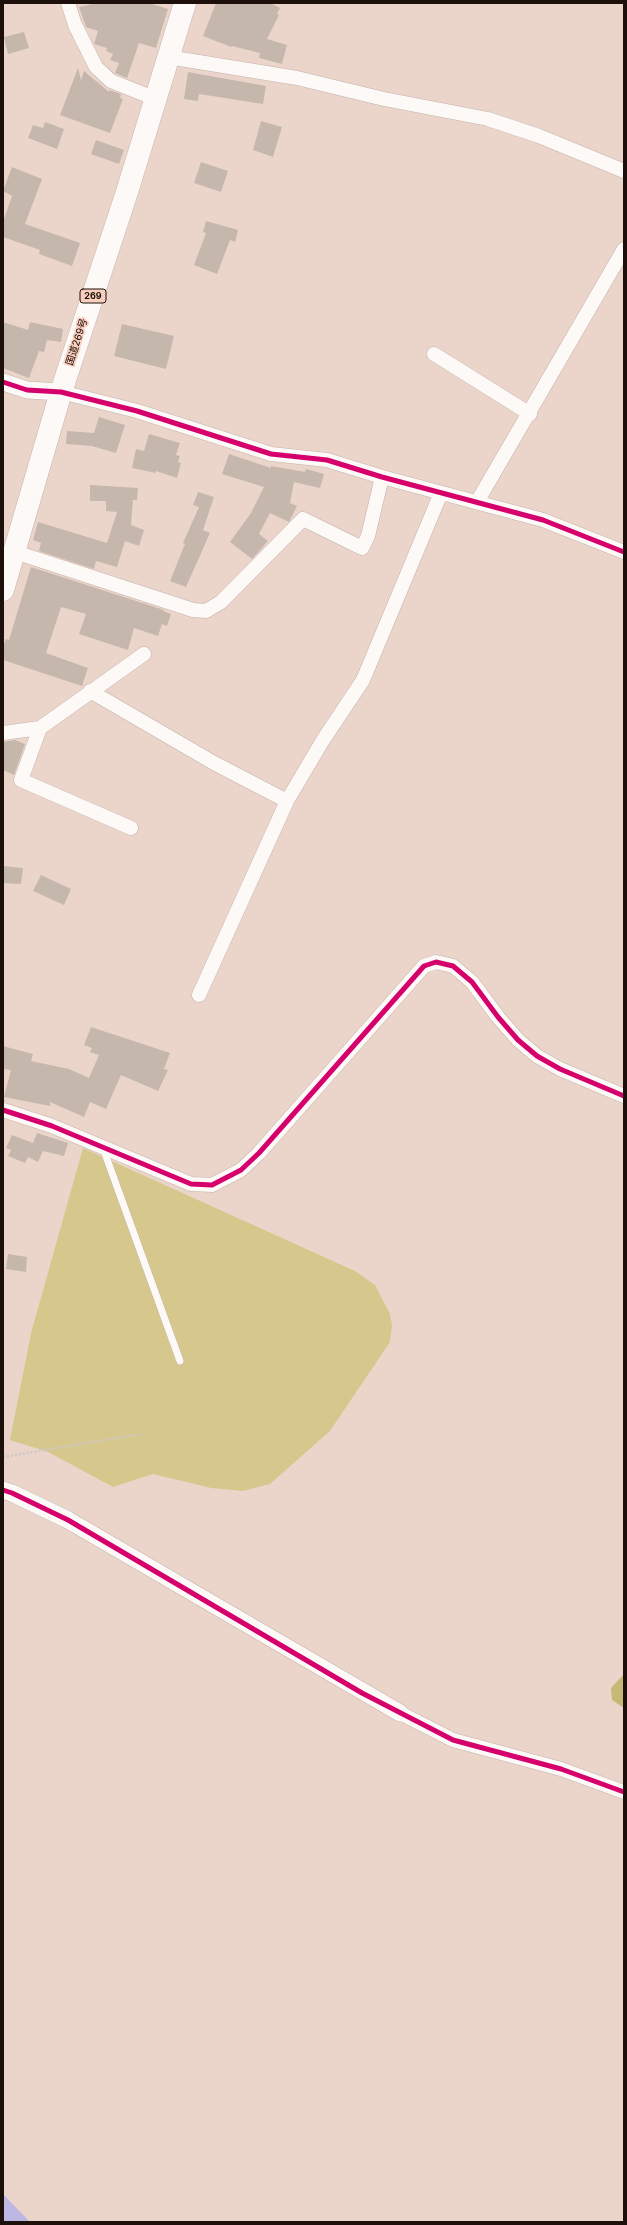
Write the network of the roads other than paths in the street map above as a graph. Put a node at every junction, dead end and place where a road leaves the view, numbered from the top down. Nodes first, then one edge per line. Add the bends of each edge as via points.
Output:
1 (68, 3) edge
2 (185, 3) edge
3 (168, 57) junction
4 (156, 99) junction
5 (624, 171) edge
6 (624, 249) edge
7 (434, 354) dead end
8 (3, 382) edge
9 (61, 392) junction
10 (530, 414) junction
11 (382, 477) junction
12 (441, 493) junction
13 (477, 502) junction
14 (15, 552) junction
15 (624, 552) edge
16 (3, 590) edge
17 (144, 654) dead end
18 (90, 691) junction
19 (40, 728) junction
20 (3, 733) edge
21 (287, 801) junction
22 (131, 828) dead end
23 (199, 995) dead end
24 (624, 1096) edge
25 (3, 1110) edge
26 (102, 1146) junction
27 (180, 1361) dead end
28 (3, 1490) edge
29 (400, 1713) joint
30 (624, 1792) edge

1 - 4 street via 75,25 96,67 111,81
2 - 3 highway, 国道269号 / 269
3 - 4 highway, 国道269号 / 269
3 - 5 street via 297,78 384,99 488,119 539,136
4 - 9 highway, 国道269号 / 269
6 - 10 street
7 - 10 street
8 - 9 street via 27,390
9 - 11 street via 137,412 270,454 327,460
9 - 14 highway, 国道269号 / 269
10 - 13 street
11 - 12 street
11 - 14 street via 368,536 362,548 303,520 221,602 206,611 193,610
12 - 13 street
12 - 21 street via 363,680
13 - 15 street via 543,520
14 - 16 highway, 国道269号 / 269
17 - 18 street
18 - 19 street
18 - 21 street via 214,763
19 - 20 street
19 - 22 street via 21,780
21 - 23 street
24 - 26 street via 560,1069 537,1056 518,1040 472,982 453,966 436,962 424,966 259,1154 241,1170 212,1186 191,1184
25 - 26 street
26 - 27 lane
28 - 29 street via 68,1520
29 - 30 street via 453,1740 561,1769

